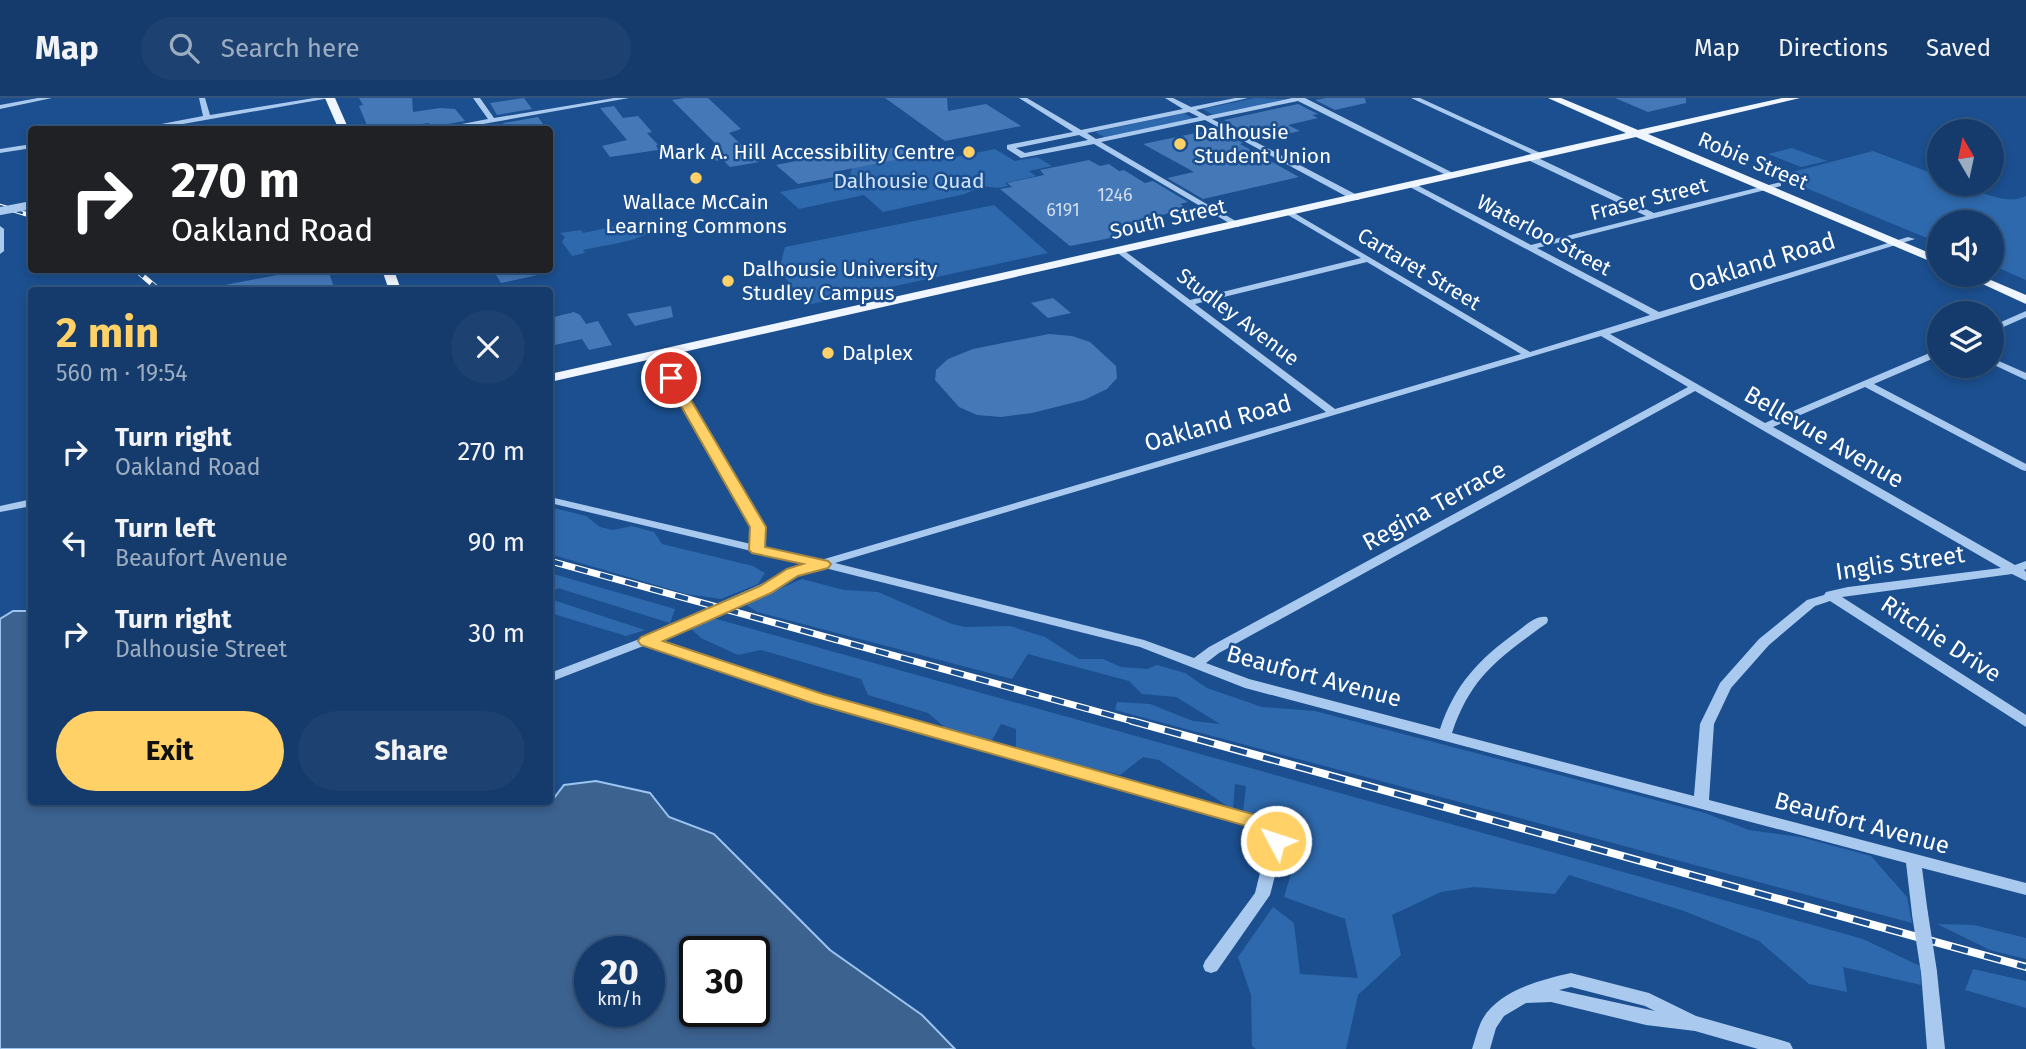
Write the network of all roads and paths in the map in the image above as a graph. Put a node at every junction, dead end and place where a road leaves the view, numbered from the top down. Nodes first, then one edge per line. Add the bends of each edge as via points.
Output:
1 (49, 98) edge
2 (202, 98) edge
3 (328, 98) edge
4 (475, 98) edge
5 (626, 98) edge
6 (1022, 98) edge
7 (1168, 98) edge
8 (1245, 98) edge
9 (1300, 98) edge
10 (1414, 98) edge
11 (1553, 98) edge
12 (1569, 98) edge
13 (1796, 98) edge
14 (582, 101) edge
15 (0, 107) edge
16 (1190, 109) junction
17 (207, 117) junction
18 (1206, 118) junction
19 (492, 120) junction
20 (156, 126) edge
21 (342, 126) edge
22 (457, 126) edge
23 (1079, 132) junction
24 (1652, 132) junction
25 (1640, 134) junction
26 (1095, 142) junction
27 (28, 147) edge
28 (0, 151) edge
29 (1538, 158) junction
30 (1455, 176) junction
31 (1778, 184) junction
32 (1412, 186) junction
33 (1765, 187) junction
34 (1356, 198) junction
35 (28, 206) edge
36 (0, 211) edge
37 (1291, 213) junction
38 (1653, 216) junction
39 (1236, 225) junction
40 (0, 229) edge
41 (1911, 239) junction
42 (1899, 243) junction
43 (1927, 246) edge
44 (1529, 248) junction
45 (0, 251) edge
46 (1119, 251) junction
47 (1927, 256) edge
48 (1369, 259) junction
49 (2004, 280) edge
50 (1996, 287) edge
51 (2026, 290) edge
52 (2026, 300) edge
53 (1189, 303) junction
54 (2026, 314) edge
55 (1659, 316) junction
56 (2004, 324) edge
57 (1602, 333) junction
58 (657, 354) junction
59 (1529, 355) junction
60 (1927, 357) edge
61 (2004, 367) edge
62 (553, 377) edge
63 (2026, 377) edge
64 (1867, 384) junction
65 (1695, 387) junction
66 (1334, 413) junction
67 (1764, 427) junction
68 (2026, 468) edge
69 (553, 501) edge
70 (28, 503) edge
71 (0, 509) edge
72 (757, 550) junction
73 (823, 564) junction
74 (2022, 571) edge
75 (1830, 595) junction
76 (1542, 620) dead end
77 (647, 641) junction
78 (1195, 663) junction
79 (553, 677) edge
80 (2026, 722) edge
81 (1445, 734) junction
82 (1701, 803) junction
83 (1913, 861) junction
84 (2026, 889) edge
85 (1211, 966) dead end
86 (1929, 972) joint
87 (1481, 1049) edge
88 (1784, 1049) edge
89 (1936, 1049) edge

1 - 15 street
2 - 17 street
3 - 17 street
3 - 21 main road
4 - 19 street
5 - 14 street
6 - 23 street
7 - 16 street
8 - 16 street
9 - 18 street
9 - 30 street
10 - 29 street
11 - 25 main road, Robie Street
12 - 24 main road, Robie Street
13 - 24 main road, South Street
14 - 19 street
16 - 18 street
16 - 23 street
17 - 20 street
18 - 26 street
18 - 34 street
19 - 22 street
23 - 26 street
23 - 26 street via 1010,147 1024,156
24 - 25 main road, South Street
24 - 31 main road, Robie Street
25 - 29 main road, South Street
25 - 33 main road, Robie Street
26 - 39 street
27 - 28 street
29 - 30 main road, South Street
29 - 38 street
30 - 32 main road, South Street
31 - 33 street, Fraser Street
31 - 41 main road, Robie Street
32 - 34 main road, South Street
32 - 44 street, Waterloo Street
33 - 38 street, Fraser Street
33 - 42 main road, Robie Street
34 - 37 main road, South Street
35 - 36 street, bridge
37 - 39 main road, South Street
37 - 48 street, Cartaret Street
38 - 44 street, Fraser Street
39 - 46 main road, South Street
40 - 45 street
41 - 42 street, Oakland Road
41 - 43 main road, Robie Street
42 - 47 main road, Robie Street
42 - 55 street, Oakland Road
44 - 55 street, Waterloo Street
46 - 53 street, Studley Avenue
46 - 58 main road, South Street
48 - 53 street
48 - 59 street, Cartaret Street
49 - 51 main road
50 - 52 main road
53 - 66 street, Studley Avenue
54 - 56 street
55 - 57 street, Oakland Road
57 - 59 street, Oakland Road
57 - 65 street, Bellevue Avenue
58 - 62 main road, South Street
58 - 72 street via 758,527
59 - 66 street, Oakland Road
60 - 64 street
61 - 63 street
64 - 67 street
64 - 68 street
65 - 67 street, Bellevue Avenue
65 - 78 street, Regina Terrace
66 - 73 street, Oakland Road
67 - 74 street, Bellevue Avenue
69 - 72 street, Beaufort Avenue
70 - 71 street
72 - 73 street, Beaufort Avenue
73 - 77 street, Oakland Road, bridge via 792,572 765,589
73 - 78 street, Beaufort Avenue via 1144,644
74 - 75 street, Inglis Street
75 - 80 street, Ritchie Drive
75 - 82 street, Inglis Street via 1811,603 1773,635 1725,686 1707,724
76 - 81 street via 1482,666 1456,699
77 - 79 street, Oakland Road
77 - 85 street via 818,699 1268,825 1276,841 1262,895
78 - 81 street, Beaufort Avenue via 1244,683
81 - 82 street, Beaufort Avenue
82 - 83 street, Beaufort Avenue
83 - 84 street, Beaufort Avenue
83 - 86 street, bridge
86 - 89 street
87 - 88 street via 1497,1011 1526,996 1551,995 1646,1018 1695,1023

